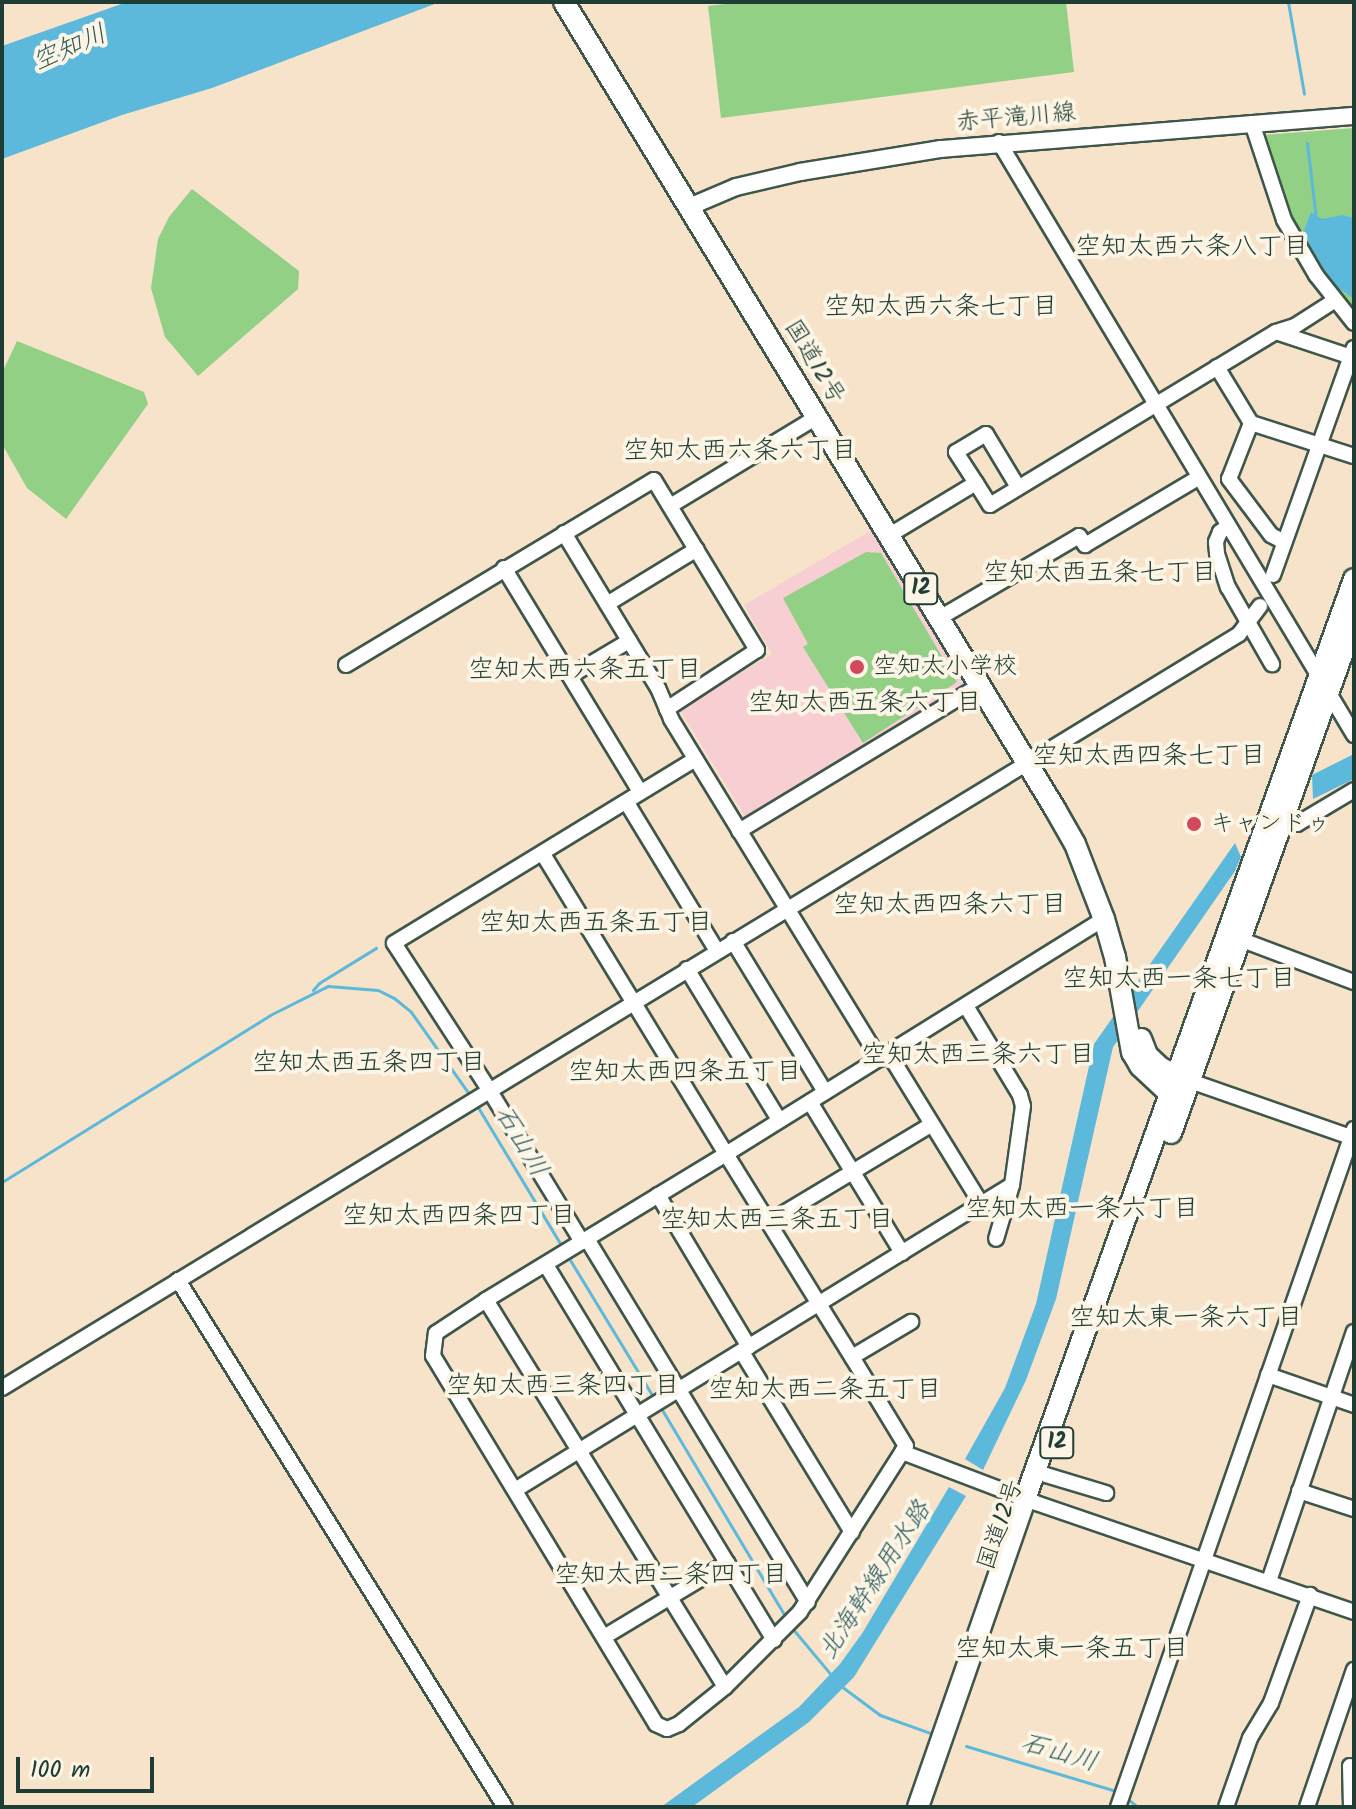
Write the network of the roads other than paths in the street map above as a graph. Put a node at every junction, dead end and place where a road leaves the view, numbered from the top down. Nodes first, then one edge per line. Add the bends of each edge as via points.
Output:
1 (564, 2) edge
2 (576, 2) edge
3 (1354, 116) edge
4 (1252, 123) junction
5 (999, 142) junction
6 (689, 196) junction
7 (1334, 301) junction
8 (1354, 323) edge
9 (1276, 332) junction
10 (1352, 352) edge
11 (1217, 367) junction
12 (1155, 404) junction
13 (817, 417) junction
14 (1251, 423) junction
15 (1319, 443) junction
16 (1354, 456) edge
17 (1198, 478) junction
18 (976, 483) junction
19 (1018, 487) junction
20 (670, 506) junction
21 (1228, 526) junction
22 (898, 530) junction
23 (564, 533) junction
24 (1284, 542) junction
25 (697, 549) junction
26 (504, 568) junction
27 (1273, 575) dead end
28 (1354, 579) edge
29 (607, 604) junction
30 (1260, 606) dead end
31 (948, 613) junction
32 (1354, 621) edge
33 (1249, 624) junction
34 (629, 641) junction
35 (1272, 664) dead end
36 (346, 665) dead end
37 (570, 676) junction
38 (1324, 684) junction
39 (980, 685) junction
40 (667, 709) junction
41 (1354, 735) edge
42 (1031, 758) junction
43 (695, 759) junction
44 (1354, 790) edge
45 (640, 792) junction
46 (627, 803) junction
47 (1282, 822) junction
48 (739, 831) junction
49 (543, 854) junction
50 (786, 908) junction
51 (1104, 919) junction
52 (1234, 937) junction
53 (733, 941) junction
54 (717, 951) junction
55 (687, 969) junction
56 (1125, 982) junction
57 (1354, 982) edge
58 (635, 1001) junction
59 (966, 1006) junction
60 (884, 1057) junction
61 (1179, 1084) junction
62 (825, 1092) junction
63 (485, 1094) junction
64 (810, 1102) junction
65 (779, 1120) junction
66 (932, 1124) junction
67 (1353, 1134) edge
68 (726, 1154) junction
69 (853, 1172) junction
70 (1012, 1185) junction
71 (658, 1195) junction
72 (982, 1205) junction
73 (769, 1222) junction
74 (996, 1239) dead end
75 (581, 1243) junction
76 (902, 1253) junction
77 (552, 1261) junction
78 (178, 1280) junction
79 (486, 1300) junction
80 (820, 1304) junction
81 (911, 1322) dead end
82 (1354, 1332) edge
83 (746, 1350) junction
84 (852, 1357) junction
85 (1268, 1375) junction
86 (2, 1388) edge
87 (678, 1391) junction
88 (1332, 1397) junction
89 (1354, 1405) edge
90 (644, 1412) junction
91 (579, 1451) junction
92 (902, 1452) junction
93 (1046, 1475) junction
94 (515, 1490) junction
95 (1299, 1491) junction
96 (1106, 1493) dead end
97 (1030, 1501) junction
98 (1354, 1509) edge
99 (852, 1532) junction
100 (1205, 1559) junction
101 (727, 1563) junction
102 (1269, 1581) junction
103 (1310, 1595) junction
104 (669, 1599) junction
105 (804, 1607) junction
106 (1354, 1612) edge
107 (778, 1635) junction
108 (604, 1637) junction
109 (1354, 1673) edge
110 (725, 1687) junction
111 (1324, 1756) junction
112 (1352, 1767) edge
113 (505, 1807) edge
114 (918, 1807) edge
115 (930, 1807) edge
116 (1118, 1807) edge
117 (1226, 1807) edge
118 (1307, 1807) edge
119 (1351, 1807) edge

1 - 6 highway, 国道12号 / 12
2 - 6 highway, 国道12号 / 12
3 - 4 main road, 赤平滝川線
4 - 5 main road, 赤平滝川線
4 - 7 street via 1284,220
5 - 6 main road, 赤平滝川線 via 800,172
5 - 12 street
6 - 13 highway, 国道12号 / 12
6 - 22 highway, 国道12号 / 12
7 - 8 street
7 - 9 street
9 - 10 street
9 - 11 street
10 - 15 street
11 - 12 street
11 - 14 street
12 - 17 street
12 - 19 street
13 - 20 street
13 - 39 highway, 国道12号 / 12
14 - 15 street
14 - 24 street via 1229,479 1271,535
15 - 16 street
15 - 24 street
17 - 21 street
17 - 31 street via 1085,545 1079,536
18 - 19 street via 990,505
18 - 19 street via 956,452 986,434
18 - 22 street
20 - 23 street via 654,480
20 - 25 street
21 - 33 street via 1216,542 1217,554
21 - 38 street
22 - 31 highway, 国道12号 / 12
23 - 26 street
23 - 29 street
24 - 27 street
25 - 29 street
25 - 40 street via 757,650
26 - 36 street
26 - 37 street
28 - 38 highway, 12
29 - 34 street
30 - 33 street
31 - 42 highway, 国道12号 / 12
32 - 38 highway, 12
33 - 35 street
33 - 42 street
34 - 37 street
34 - 40 street
37 - 45 street
38 - 41 street
38 - 47 highway, 12
38 - 52 highway, 12
39 - 42 highway, 国道12号 / 12
39 - 48 street
40 - 43 street
42 - 50 street
42 - 51 highway, 国道12号 / 12 via 1075,844
42 - 56 highway, 国道12号 / 12 via 1093,861 1113,910
43 - 45 street
43 - 48 street
44 - 47 street via 1297,824
45 - 46 street
46 - 49 street
46 - 54 street
47 - 52 highway, 12
48 - 50 street
49 - 58 street
49 - 63 street via 394,943
50 - 53 street
50 - 60 street
51 - 56 highway, 国道12号 / 12
51 - 59 street
52 - 57 street
52 - 61 highway, 12
53 - 54 street
53 - 62 street
54 - 55 street
55 - 58 street
55 - 65 street
56 - 61 highway, 国道12号 / 12 via 1140,1066
58 - 63 street
58 - 68 street
59 - 60 street
59 - 70 street via 1023,1106
60 - 62 street
60 - 66 street
61 - 67 street
61 - 93 highway, 国道12号 / 12
61 - 97 highway, 国道12号 / 12
62 - 64 street
63 - 75 street
63 - 78 street
64 - 65 street
64 - 69 street
65 - 68 street
66 - 69 street
66 - 72 street
67 - 85 street
68 - 71 street
68 - 73 street
69 - 73 street
69 - 76 street
70 - 72 street
70 - 74 street
71 - 75 street
71 - 83 street
72 - 76 street
73 - 80 street
75 - 77 street
75 - 87 street
76 - 80 street
77 - 79 street
77 - 90 street
78 - 86 street
78 - 113 street
79 - 91 street
79 - 94 street via 436,1333 433,1356
80 - 83 street
80 - 84 street
81 - 84 street
82 - 88 street
83 - 87 street
83 - 99 street
84 - 92 street via 906,1446
85 - 88 street
85 - 100 street
87 - 90 street
87 - 105 street
88 - 89 street
88 - 95 street
90 - 91 street
90 - 101 street
91 - 94 street
91 - 104 street
92 - 97 street
92 - 99 street
93 - 96 street
93 - 97 highway, 国道12号 / 12
94 - 108 street
95 - 98 street
95 - 102 street
97 - 100 street
97 - 114 highway, 国道12号 / 12
97 - 115 highway, 国道12号 / 12
99 - 105 street
100 - 102 street
100 - 116 street
101 - 104 street
101 - 107 street
102 - 103 street
103 - 106 street
103 - 117 street
104 - 108 street
104 - 110 street
105 - 107 street
107 - 110 street
108 - 110 street via 656,1724 667,1729
109 - 111 street
111 - 112 street
111 - 118 street
112 - 119 street

